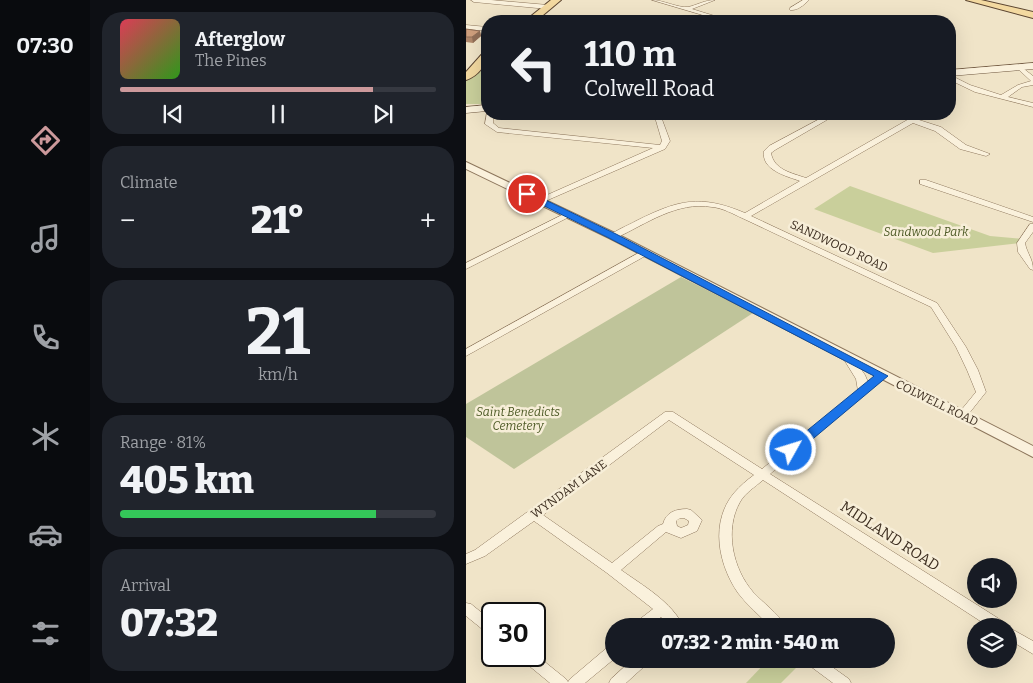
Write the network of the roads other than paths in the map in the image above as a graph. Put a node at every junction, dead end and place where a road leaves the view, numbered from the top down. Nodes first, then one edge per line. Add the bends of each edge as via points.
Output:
1 (474, 0) edge
2 (557, 0) edge
3 (655, 0) edge
4 (712, 0) edge
5 (806, 0) edge
6 (970, 0) edge
7 (548, 7) junction
8 (686, 9) junction
9 (792, 9) dead end
10 (538, 15) edge
11 (707, 15) edge
12 (1033, 15) edge
13 (466, 27) edge
14 (481, 28) edge
15 (481, 59) edge
16 (481, 63) edge
17 (1033, 66) edge
18 (1019, 67) junction
19 (466, 70) edge
20 (956, 72) edge
21 (466, 77) edge
22 (1033, 81) edge
23 (956, 82) edge
24 (1003, 96) junction
25 (1033, 106) edge
26 (481, 108) edge
27 (466, 109) edge
28 (490, 120) edge
29 (659, 120) edge
30 (823, 120) edge
31 (908, 120) edge
32 (919, 120) edge
33 (662, 146) junction
34 (986, 154) dead end
35 (466, 165) edge
36 (805, 180) junction
37 (923, 182) dead end
38 (541, 201) junction
39 (569, 215) junction
40 (745, 216) junction
41 (1033, 220) edge
42 (1033, 226) edge
43 (613, 236) junction
44 (644, 253) junction
45 (466, 266) edge
46 (1033, 267) edge
47 (466, 352) edge
48 (848, 358) junction
49 (882, 376) junction
50 (863, 391) junction
51 (962, 414) junction
52 (669, 415) joint
53 (1033, 452) edge
54 (763, 474) junction
55 (534, 515) junction
56 (670, 526) dead end
57 (466, 559) edge
58 (612, 570) junction
59 (466, 608) edge
60 (662, 609) junction
61 (651, 618) edge
62 (671, 618) edge
63 (771, 618) edge
64 (987, 618) edge
65 (481, 620) edge
66 (1017, 638) edge
67 (1033, 648) edge
68 (605, 658) edge
69 (541, 667) edge
70 (633, 668) edge
71 (823, 668) edge
72 (561, 683) edge
73 (575, 683) edge
74 (616, 683) edge
75 (844, 683) edge

1 - 7 street
2 - 7 main road
3 - 8 street
4 - 8 street
5 - 9 street
6 - 12 main road
7 - 10 main road
8 - 11 street
13 - 14 street
15 - 19 main road
16 - 21 main road
17 - 18 main road
18 - 20 main road
18 - 22 street
22 - 24 street
23 - 24 street
24 - 25 street
26 - 27 main road
28 - 33 street via 496,130
29 - 33 street via 666,141
30 - 36 street via 767,153 770,165
31 - 36 street
32 - 34 street via 962,147
33 - 38 street
35 - 38 street, COLWELL ROAD
36 - 40 street
37 - 41 street
38 - 39 street, COLWELL ROAD
39 - 43 street, COLWELL ROAD
39 - 45 street
40 - 43 street, SANDWOOD ROAD via 715,204 685,203 672,206
40 - 51 street, SANDWOOD ROAD via 934,305 976,375 981,392
42 - 46 street via 1021,244 1022,252
43 - 44 street, COLWELL ROAD
44 - 47 street
44 - 48 street, COLWELL ROAD
48 - 49 street, COLWELL ROAD
48 - 50 street via 863,378
49 - 50 street
49 - 51 street, COLWELL ROAD
50 - 54 street
51 - 53 street, COLWELL ROAD
52 - 54 street, MIDLAND ROAD
52 - 55 street, WYNDAM LANE
54 - 63 street via 734,502 727,520 726,544 739,584
54 - 64 street, MIDLAND ROAD
55 - 57 street, WYNDAM LANE via 480,553
55 - 58 street
56 - 58 street
58 - 60 street
59 - 65 street
60 - 61 street
60 - 62 street
66 - 67 street
68 - 73 street
69 - 72 street
70 - 74 street
71 - 75 street

